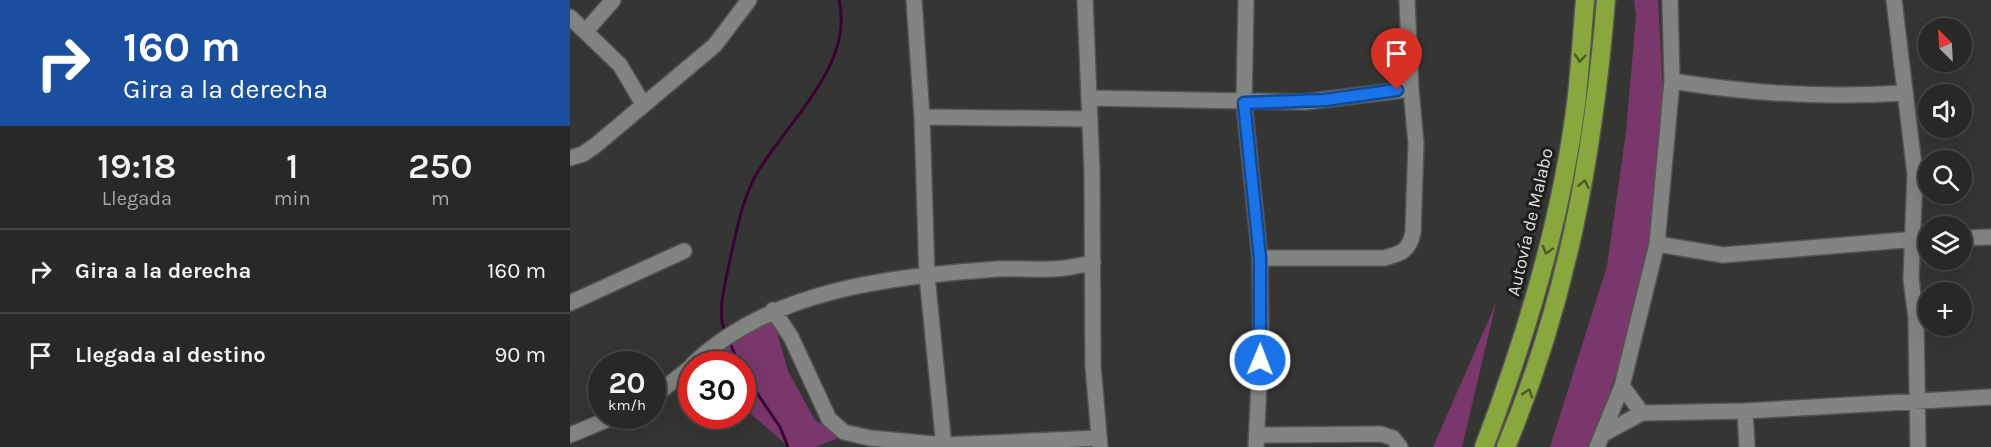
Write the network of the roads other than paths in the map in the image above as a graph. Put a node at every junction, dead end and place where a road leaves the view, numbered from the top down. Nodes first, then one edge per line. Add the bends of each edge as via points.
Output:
1 (613, 0) edge
2 (750, 0) edge
3 (914, 0) edge
4 (1085, 0) edge
5 (1246, 0) edge
6 (1407, 0) edge
7 (1585, 0) edge
8 (1606, 0) edge
9 (1670, 0) edge
10 (1894, 0) edge
11 (570, 17) edge
12 (586, 31) junction
13 (1672, 81) junction
14 (1411, 89) junction
15 (1904, 93) junction
16 (1089, 98) junction
17 (1244, 103) junction
18 (643, 104) junction
19 (922, 117) junction
20 (1090, 119) junction
21 (570, 158) edge
22 (1991, 237) edge
23 (1912, 238) junction
24 (1918, 238) edge
25 (1972, 238) edge
26 (1657, 244) junction
27 (684, 251) dead end
28 (1260, 258) junction
29 (1093, 263) junction
30 (927, 276) junction
31 (570, 303) edge
32 (773, 310) junction
33 (708, 351) edge
34 (678, 377) edge
35 (666, 386) edge
36 (1622, 386) junction
37 (1991, 397) edge
38 (1917, 399) junction
39 (1745, 411) junction
40 (1642, 413) junction
41 (588, 427) edge
42 (1605, 433) junction
43 (570, 435) edge
44 (1257, 441) edge
45 (1100, 442) edge
46 (944, 446) edge
47 (1400, 447) edge
48 (1484, 447) edge
49 (1506, 447) edge
50 (1597, 447) edge
51 (1747, 447) edge
52 (1918, 447) edge

1 - 12 street
2 - 18 street via 715,45
3 - 19 street
4 - 16 street
5 - 17 street
6 - 14 street
7 -> 48 highway, Autovía de Malabo via 1576,104 1564,180 1533,302
49 -> 8 highway via 1524,405 1572,243 1598,98
9 - 13 street
10 - 15 street
11 - 12 street
12 - 18 street via 620,65
13 - 15 street via 1729,90
13 - 26 street
14 - 17 street via 1325,100
14 - 28 street via 1416,154 1413,232 1407,249 1384,258
15 - 23 street via 1915,174
16 - 17 street
16 - 20 street
17 - 28 street
18 - 21 street via 596,145
19 - 20 street
19 - 30 street
20 - 29 street
22 - 25 street
23 - 24 street
23 - 26 street via 1723,255
23 - 38 street
26 - 36 street
27 - 31 street
28 - 44 street
29 - 30 street
29 - 45 street via 1093,366
30 - 32 street via 858,286
30 - 46 street
32 - 33 street
32 - 46 street via 829,419 844,432
34 - 35 street
36 - 40 street
36 - 42 street
37 - 38 street
38 - 39 street
38 - 52 street
39 - 40 street
39 - 51 street
40 - 42 street
41 - 43 street
42 - 50 street
44 - 47 street via 1381,434 1393,438
45 - 46 street

